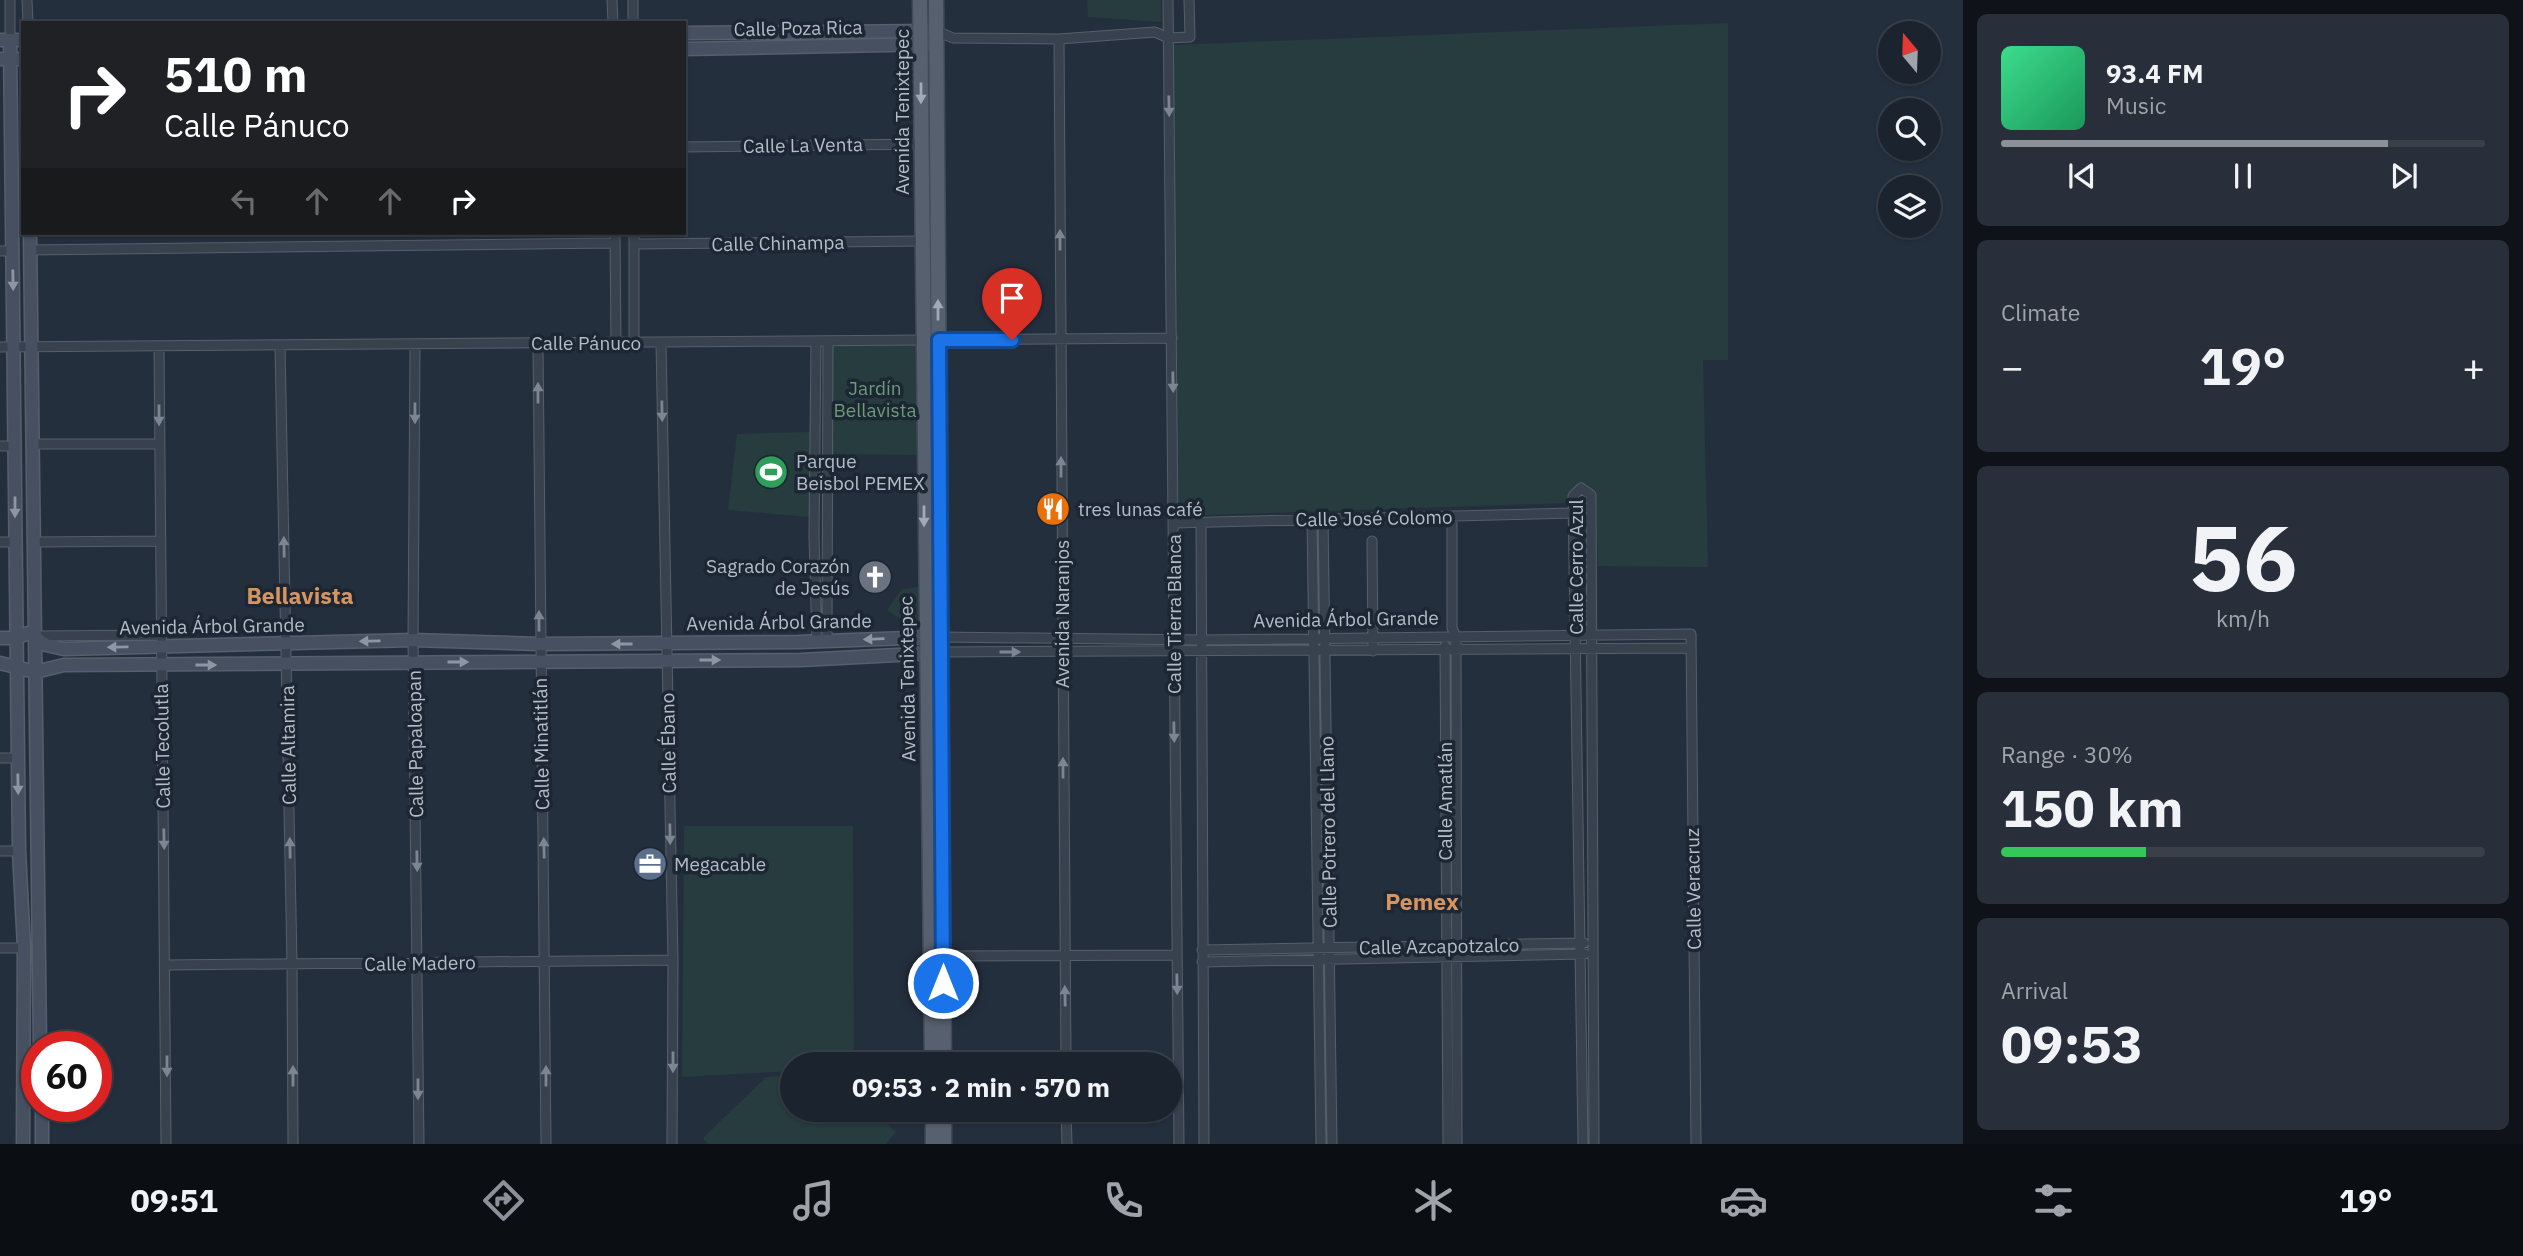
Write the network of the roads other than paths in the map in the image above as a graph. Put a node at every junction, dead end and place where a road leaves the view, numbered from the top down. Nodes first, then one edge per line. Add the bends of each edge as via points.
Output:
1 (10, 0) edge
2 (27, 0) edge
3 (612, 0) edge
4 (633, 0) edge
5 (920, 0) edge
6 (936, 0) edge
7 (1168, 0) edge
8 (1189, 0) edge
9 (28, 21) edge
10 (613, 21) edge
11 (633, 21) edge
12 (1189, 23) junction
13 (1168, 24) junction
14 (1155, 32) junction
15 (686, 33) edge
16 (920, 38) junction
17 (936, 38) junction
18 (1168, 38) junction
19 (1059, 39) junction
20 (11, 40) edge
21 (686, 49) edge
22 (11, 59) edge
23 (921, 144) junction
24 (686, 147) edge
25 (6, 154) edge
26 (30, 235) edge
27 (634, 235) edge
28 (615, 238) edge
29 (922, 241) junction
30 (634, 244) junction
31 (30, 250) junction
32 (6, 251) edge
33 (1172, 338) junction
34 (1060, 339) junction
35 (939, 340) junction
36 (816, 341) junction
37 (828, 341) junction
38 (923, 341) junction
39 (616, 343) junction
40 (634, 343) junction
41 (661, 343) junction
42 (538, 344) junction
43 (415, 345) junction
44 (31, 346) junction
45 (280, 346) junction
46 (7, 347) edge
47 (159, 347) junction
48 (32, 444) junction
49 (159, 444) junction
50 (0, 446) edge
51 (15, 446) junction
52 (1573, 513) junction
53 (1452, 516) junction
54 (1312, 519) junction
55 (1323, 519) junction
56 (1201, 522) junction
57 (1175, 523) junction
58 (159, 541) junction
59 (1372, 541) dead end
60 (0, 542) edge
61 (15, 542) junction
62 (33, 542) junction
63 (1574, 579) junction
64 (1591, 579) junction
65 (1313, 581) junction
66 (1324, 581) junction
67 (1591, 600) junction
68 (1575, 601) junction
69 (1451, 634) junction
70 (1691, 634) joint
71 (1575, 635) junction
72 (1591, 635) junction
73 (34, 636) junction
74 (925, 637) junction
75 (942, 637) junction
76 (0, 638) edge
77 (16, 638) junction
78 (1062, 638) junction
79 (1314, 638) junction
80 (1325, 638) junction
81 (1373, 638) junction
82 (1173, 639) junction
83 (160, 640) junction
84 (413, 640) junction
85 (1201, 640) junction
86 (822, 641) junction
87 (286, 643) junction
88 (665, 643) junction
89 (539, 644) junction
90 (1691, 648) junction
91 (1576, 649) junction
92 (1591, 649) junction
93 (1444, 650) junction
94 (1456, 650) junction
95 (1373, 651) junction
96 (942, 652) junction
97 (1062, 652) junction
98 (1314, 652) junction
99 (1325, 652) junction
100 (925, 653) junction
101 (1173, 653) junction
102 (1201, 653) junction
103 (539, 661) junction
104 (665, 661) junction
105 (414, 662) junction
106 (0, 663) edge
107 (286, 665) junction
108 (160, 666) junction
109 (17, 667) junction
110 (35, 672) junction
111 (0, 758) edge
112 (18, 758) junction
113 (1578, 800) junction
114 (1592, 800) junction
115 (935, 801) junction
116 (36, 842) junction
117 (0, 851) edge
118 (19, 851) junction
119 (36, 862) junction
120 (1580, 943) junction
121 (1593, 944) junction
122 (1451, 946) junction
123 (0, 948) edge
124 (24, 948) junction
125 (1318, 948) junction
126 (1329, 948) junction
127 (1202, 950) junction
128 (1580, 954) junction
129 (1593, 954) junction
130 (1064, 955) junction
131 (1176, 955) junction
132 (937, 956) junction
133 (1451, 957) junction
134 (1318, 959) junction
135 (1329, 959) junction
136 (673, 960) junction
137 (546, 962) junction
138 (1202, 962) junction
139 (418, 963) junction
140 (292, 964) junction
141 (167, 965) junction
142 (40, 1031) edge
143 (933, 1052) edge
144 (943, 1052) edge
145 (1066, 1052) edge
146 (1582, 1101) junction
147 (1593, 1101) junction
148 (42, 1122) edge
149 (933, 1122) edge
150 (944, 1122) edge
151 (1066, 1122) edge
152 (23, 1144) edge
153 (42, 1144) edge
154 (166, 1144) edge
155 (293, 1144) edge
156 (419, 1144) edge
157 (546, 1144) edge
158 (672, 1144) edge
159 (933, 1144) edge
160 (944, 1144) edge
161 (1067, 1144) edge
162 (1179, 1144) edge
163 (1203, 1144) edge
164 (1321, 1144) edge
165 (1332, 1144) edge
166 (1448, 1144) edge
167 (1457, 1144) edge
168 (1583, 1144) edge
169 (1594, 1144) edge
170 (1696, 1144) edge

1 - 20 street
2 - 9 street
3 - 10 street
4 - 11 street
5 - 16 main road, Avenida Tenixtepec
6 - 17 main road, Avenida Tenixtepec
7 - 13 street, Calle Tierra Blanca
8 - 12 street
12 - 13 street
12 - 18 street via 1190,37
13 - 14 street, Calle Poza Rica
13 - 18 street, Calle Tierra Blanca
14 - 18 street, Calle Poza Rica
14 - 19 street, Calle Poza Rica
15 - 16 street, Calle Poza Rica
16 - 17 street, Calle Poza Rica
16 - 21 street, Calle Poza Rica
16 -> 23 main road, Avenida Tenixtepec
17 - 19 street, Calle Poza Rica
35 -> 17 main road, Avenida Tenixtepec
18 -> 33 street, Calle Tierra Blanca
34 -> 19 street, Avenida Naranjos
20 - 22 street
22 - 25 street
23 - 24 street, Calle La Venta
23 - 29 main road, Avenida Tenixtepec
25 - 32 street
26 - 31 street
27 - 30 street
28 - 31 street
28 - 39 street
29 - 30 street, Calle Chinampa
29 - 38 main road, Avenida Tenixtepec
30 - 40 street
31 - 44 street
32 -> 46 street
33 - 34 street, Calle Pánuco
33 -> 57 street, Calle Tierra Blanca
34 - 35 street, Calle Pánuco
78 -> 34 street, Avenida Naranjos
35 - 38 street, Calle Pánuco
35 - 75 main road, Avenida Tenixtepec
36 - 37 street, Calle Pánuco
36 - 41 street, Calle Pánuco
36 - 86 street via 814,537
37 - 38 street, Calle Pánuco
37 - 86 street
38 -> 74 main road, Avenida Tenixtepec
39 - 40 street, Calle Pánuco
39 - 42 street, Calle Pánuco
40 - 41 street, Calle Pánuco
41 -> 88 street, Calle Ébano
42 - 43 street, Calle Pánuco
89 -> 42 street, Calle Minatitlán
43 - 45 street, Calle Pánuco
43 -> 84 street, Calle Papaloapan
44 - 46 street, Calle Pánuco
44 - 47 street, Calle Pánuco
44 - 48 street
45 - 47 street, Calle Pánuco
87 -> 45 street, Calle Altamira
46 - 51 street
47 -> 49 street, Calle Tecolutla
48 - 49 street
48 - 62 street
49 - 58 street, Calle Tecolutla
50 - 51 street
51 -> 61 street
52 - 53 street, Calle José Colomo
52 - 63 street, Calle Cerro Azul
52 - 64 street, Calle Cerro Azul via 1576,491 1587,489 1591,495
53 - 55 street, Calle José Colomo
53 - 69 street, Calle Amatlán
54 - 55 street, Calle José Colomo
54 - 56 street, Calle José Colomo
54 - 65 street, Calle Potrero del Llano
55 - 66 street, Calle Potrero del Llano
56 - 57 street, Calle José Colomo
56 - 85 street
57 - 82 street, Calle Tierra Blanca
58 - 62 street
58 - 83 street, Calle Tecolutla
59 - 81 street
60 - 61 street
61 - 77 street
62 - 73 street
63 - 64 street
63 - 68 street, Calle Cerro Azul
64 - 67 street, Calle Cerro Azul
65 - 66 street
65 - 79 street, Calle Potrero del Llano
66 - 80 street, Calle Potrero del Llano
67 - 68 street
67 - 72 street, Calle Cerro Azul
68 - 71 street, Calle Cerro Azul
69 - 71 street, Avenida Árbol Grande
69 - 81 street, Avenida Árbol Grande
69 - 93 street, Calle Amatlán
69 - 94 street, Calle Amatlán
70 - 72 street, Avenida Árbol Grande
70 - 90 street, Calle Veracruz
71 - 72 street, Avenida Árbol Grande
71 - 91 street, Calle Cerro Azul
72 - 92 street, Calle Cerro Azul
73 - 77 street, Avenida Árbol Grande
83 -> 73 street, Avenida Árbol Grande via 55,648
73 - 110 street
74 - 75 street, Avenida Árbol Grande
74 -> 86 street, Avenida Árbol Grande
74 - 100 main road, Avenida Tenixtepec
75 - 78 street, Avenida Árbol Grande
75 - 96 main road, Avenida Tenixtepec
76 - 77 street, Avenida Árbol Grande
77 - 109 street
78 - 82 street, Avenida Árbol Grande
78 - 97 street, Avenida Naranjos
79 - 80 street, Avenida Árbol Grande
79 - 85 street, Avenida Árbol Grande
79 - 98 street, Calle Potrero del Llano
80 - 81 street, Avenida Árbol Grande
80 - 99 street, Calle Potrero del Llano
81 - 95 street
82 - 85 street, Avenida Árbol Grande
82 - 101 street, Calle Tierra Blanca
83 - 87 street, Avenida Árbol Grande
83 - 108 street, Calle Tecolutla
84 -> 87 street, Avenida Árbol Grande
84 - 89 street, Avenida Árbol Grande
84 - 105 street, Calle Papaloapan
85 - 102 street
86 - 88 street, Avenida Árbol Grande
87 - 107 street, Calle Altamira
88 -> 89 street, Avenida Árbol Grande
88 - 104 street, Calle Ébano
89 - 103 street, Calle Minatitlán
90 - 92 street, Avenida Árbol Grande
90 - 170 street, Calle Veracruz
91 - 92 street, Avenida Árbol Grande
91 - 94 street, Avenida Árbol Grande
91 - 113 street, Calle Cerro Azul
92 - 114 street, Calle Cerro Azul
93 - 94 street, Avenida Árbol Grande
93 - 95 street, Avenida Árbol Grande
93 - 122 street, Calle Amatlán
94 - 122 street, Calle Amatlán
95 - 99 street, Avenida Árbol Grande
96 -> 97 street, Avenida Árbol Grande
96 - 100 street, Avenida Árbol Grande
96 - 115 main road, Avenida Tenixtepec
97 - 101 street, Avenida Árbol Grande
130 -> 97 street, Avenida Naranjos
98 - 99 street, Avenida Árbol Grande
98 - 102 street, Avenida Árbol Grande
98 - 125 street, Calle Potrero del Llano
99 - 126 street, Calle Potrero del Llano
104 -> 100 street, Avenida Árbol Grande
100 - 115 main road, Avenida Tenixtepec
101 - 102 street, Avenida Árbol Grande
101 -> 131 street, Calle Tierra Blanca
102 - 127 street
103 - 104 street, Avenida Árbol Grande
105 -> 103 street, Avenida Árbol Grande
137 -> 103 street, Calle Minatitlán
104 -> 136 street, Calle Ébano
105 - 107 street, Avenida Árbol Grande
105 -> 139 street, Calle Papaloapan
106 - 109 street, Avenida Árbol Grande
108 -> 107 street, Avenida Árbol Grande
140 -> 107 street, Calle Altamira
108 - 110 street, Avenida Árbol Grande via 64,665
108 -> 141 street, Calle Tecolutla
109 - 110 street, Avenida Árbol Grande
109 - 112 street
110 - 116 street
111 - 112 street
112 -> 118 street
113 - 114 street
113 - 120 street, Calle Cerro Azul
114 - 121 street, Calle Cerro Azul
115 - 132 main road, Avenida Tenixtepec
116 - 118 street via 28,842
116 - 119 street
117 - 118 street
118 - 119 street via 26,863
118 - 124 street
119 - 142 street
120 - 121 street, Calle Azcapotzalco
120 - 122 street, Calle Azcapotzalco
120 - 128 street, Calle Cerro Azul
121 - 129 street, Calle Cerro Azul
122 - 126 street, Calle Azcapotzalco
122 - 133 street, Calle Amatlán
123 - 124 street
124 - 152 street
125 - 126 street, Calle Azcapotzalco
125 - 127 street, Calle Azcapotzalco
125 - 134 street, Calle Potrero del Llano
126 - 135 street, Calle Potrero del Llano
127 - 138 street
128 - 129 street, Calle Azcapotzalco
128 - 133 street, Calle Azcapotzalco
128 - 146 street, Calle Cerro Azul
129 - 147 street, Calle Cerro Azul
130 - 131 street
130 - 132 street
145 -> 130 street, Avenida Naranjos
131 -> 162 street, Calle Tierra Blanca
132 - 143 main road, Avenida Tenixtepec
132 - 144 main road, Avenida Tenixtepec
133 - 135 street, Calle Azcapotzalco
133 - 166 street, Calle Amatlán
133 - 167 street, Calle Amatlán
134 - 135 street, Calle Azcapotzalco
134 - 138 street, Calle Azcapotzalco
134 - 164 street, Calle Potrero del Llano
135 - 165 street, Calle Potrero del Llano
136 - 137 street, Calle Madero
136 -> 158 street, Calle Ébano
137 - 139 street, Calle Madero
157 -> 137 street, Calle Minatitlán
138 - 163 street
139 - 140 street, Calle Madero
139 -> 156 street, Calle Papaloapan
140 - 141 street, Calle Madero
155 -> 140 street, Calle Altamira
141 -> 154 street, Calle Tecolutla
146 - 147 street
146 - 168 street, Calle Cerro Azul
147 - 169 street, Calle Cerro Azul
148 - 153 street
149 - 159 main road
150 - 160 main road
151 - 161 street

